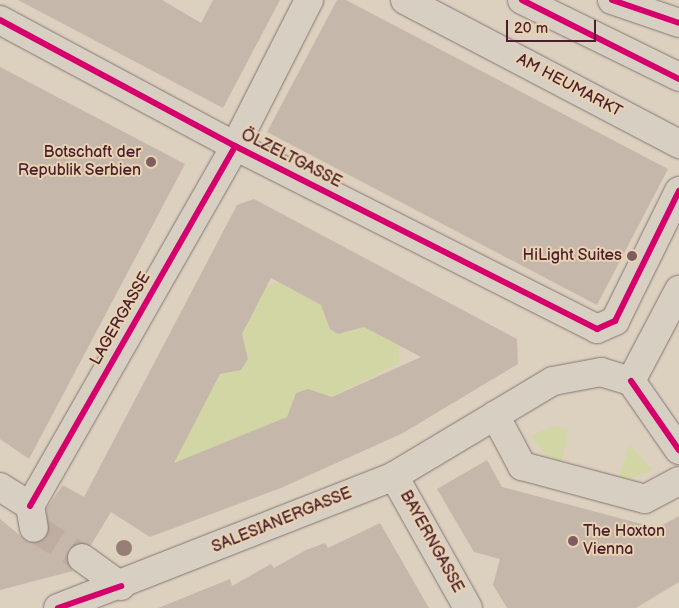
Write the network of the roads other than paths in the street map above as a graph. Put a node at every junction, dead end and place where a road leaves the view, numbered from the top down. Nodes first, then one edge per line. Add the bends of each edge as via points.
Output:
1 (309, 0) edge
2 (405, 0) edge
3 (522, 0) edge
4 (612, 0) edge
5 (0, 20) edge
6 (679, 23) edge
7 (679, 77) edge
8 (679, 144) edge
9 (236, 146) junction
10 (679, 191) edge
11 (679, 290) edge
12 (631, 380) junction
13 (495, 414) junction
14 (679, 450) edge
15 (394, 476) junction
16 (679, 480) edge
17 (0, 487) edge
18 (82, 558) tunnel mouth
19 (121, 586) junction
20 (58, 608) edge
21 (468, 608) edge

1 - 9 street, LAGERGASSE
2 - 8 street, AM HEUMARKT
3 - 7 street
4 - 6 street
5 - 9 street, ÖLZELTGASSE
9 - 10 street, ÖLZELTGASSE via 597,329 615,321
9 - 17 street, LAGERGASSE via 32,517
11 - 12 street
12 - 13 street, SALESIANERGASSE via 601,372 553,381
12 - 14 street
13 - 15 street, SALESIANERGASSE
13 - 16 street via 522,466 645,499
15 - 19 street, SALESIANERGASSE
15 - 21 street, BAYERNGASSE
18 - 19 street
19 - 20 street, SALESIANERGASSE

